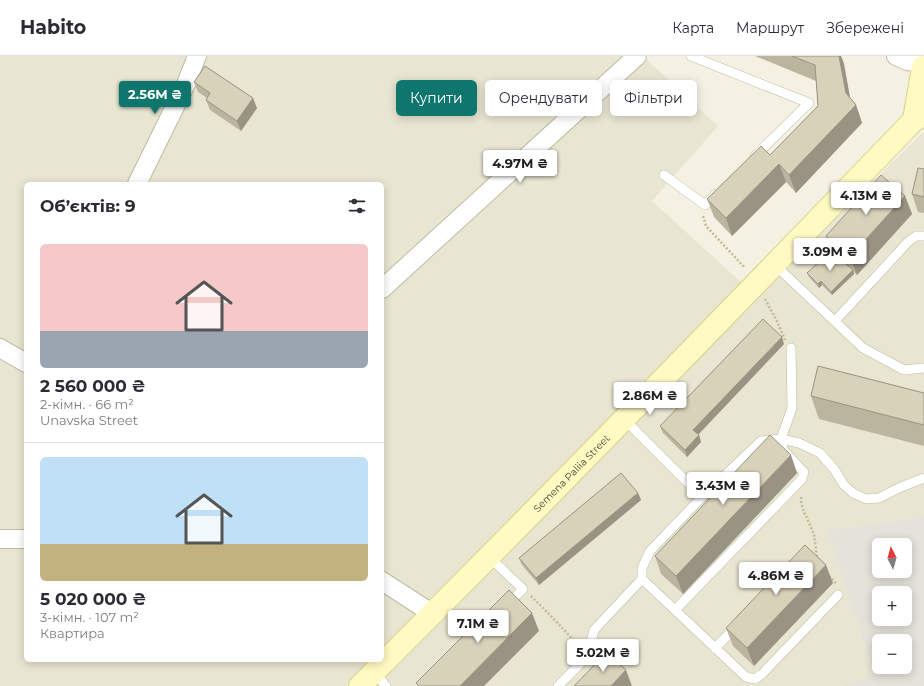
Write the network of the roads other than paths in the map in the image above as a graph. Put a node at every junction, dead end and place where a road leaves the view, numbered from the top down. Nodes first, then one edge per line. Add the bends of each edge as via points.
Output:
1 (197, 56) edge
2 (637, 56) edge
3 (691, 56) edge
4 (896, 56) edge
5 (923, 64) edge
6 (919, 117) edge
7 (749, 162) edge
8 (664, 175) dead end
9 (138, 182) edge
10 (721, 189) edge
11 (924, 236) edge
12 (775, 265) junction
13 (384, 287) edge
14 (835, 321) junction
15 (0, 348) edge
16 (791, 348) road end
17 (24, 362) edge
18 (924, 368) edge
19 (624, 419) junction
20 (781, 438) junction
21 (924, 478) edge
22 (702, 497) junction
23 (0, 539) edge
24 (24, 539) edge
25 (489, 557) junction
26 (642, 579) junction
27 (384, 582) edge
28 (838, 595) road end
29 (675, 610) junction
30 (502, 611) edge
31 (433, 614) junction
32 (743, 620) edge
33 (715, 648) junction
34 (373, 681) edge
35 (558, 686) edge

1 - 9 street
2 - 13 street
3 - 7 lane via 809,103
4 - 5 street
5 - 6 street, Semena Paliia Street
6 - 12 street, Semena Paliia Street
8 - 10 lane via 705,206
11 - 14 lane via 916,236 908,242
12 - 14 lane
12 - 19 street, Semena Paliia Street
14 - 18 lane via 863,348 904,370
15 - 17 street
16 - 20 lane via 792,408
19 - 22 lane
19 - 25 street, Semena Paliia Street
20 - 21 lane via 820,453 844,485 866,499 879,498
20 - 22 lane via 761,441
20 - 29 lane via 783,450 804,472 802,479
22 - 26 lane via 650,551 642,568
23 - 24 street
25 - 30 lane via 523,589
25 - 31 street, Semena Paliia Street
26 - 29 lane
26 - 35 lane via 594,630 588,656
27 - 31 street
28 - 33 lane via 755,679 746,677
29 - 33 lane
31 - 34 street, Semena Paliia Street
32 - 33 lane

